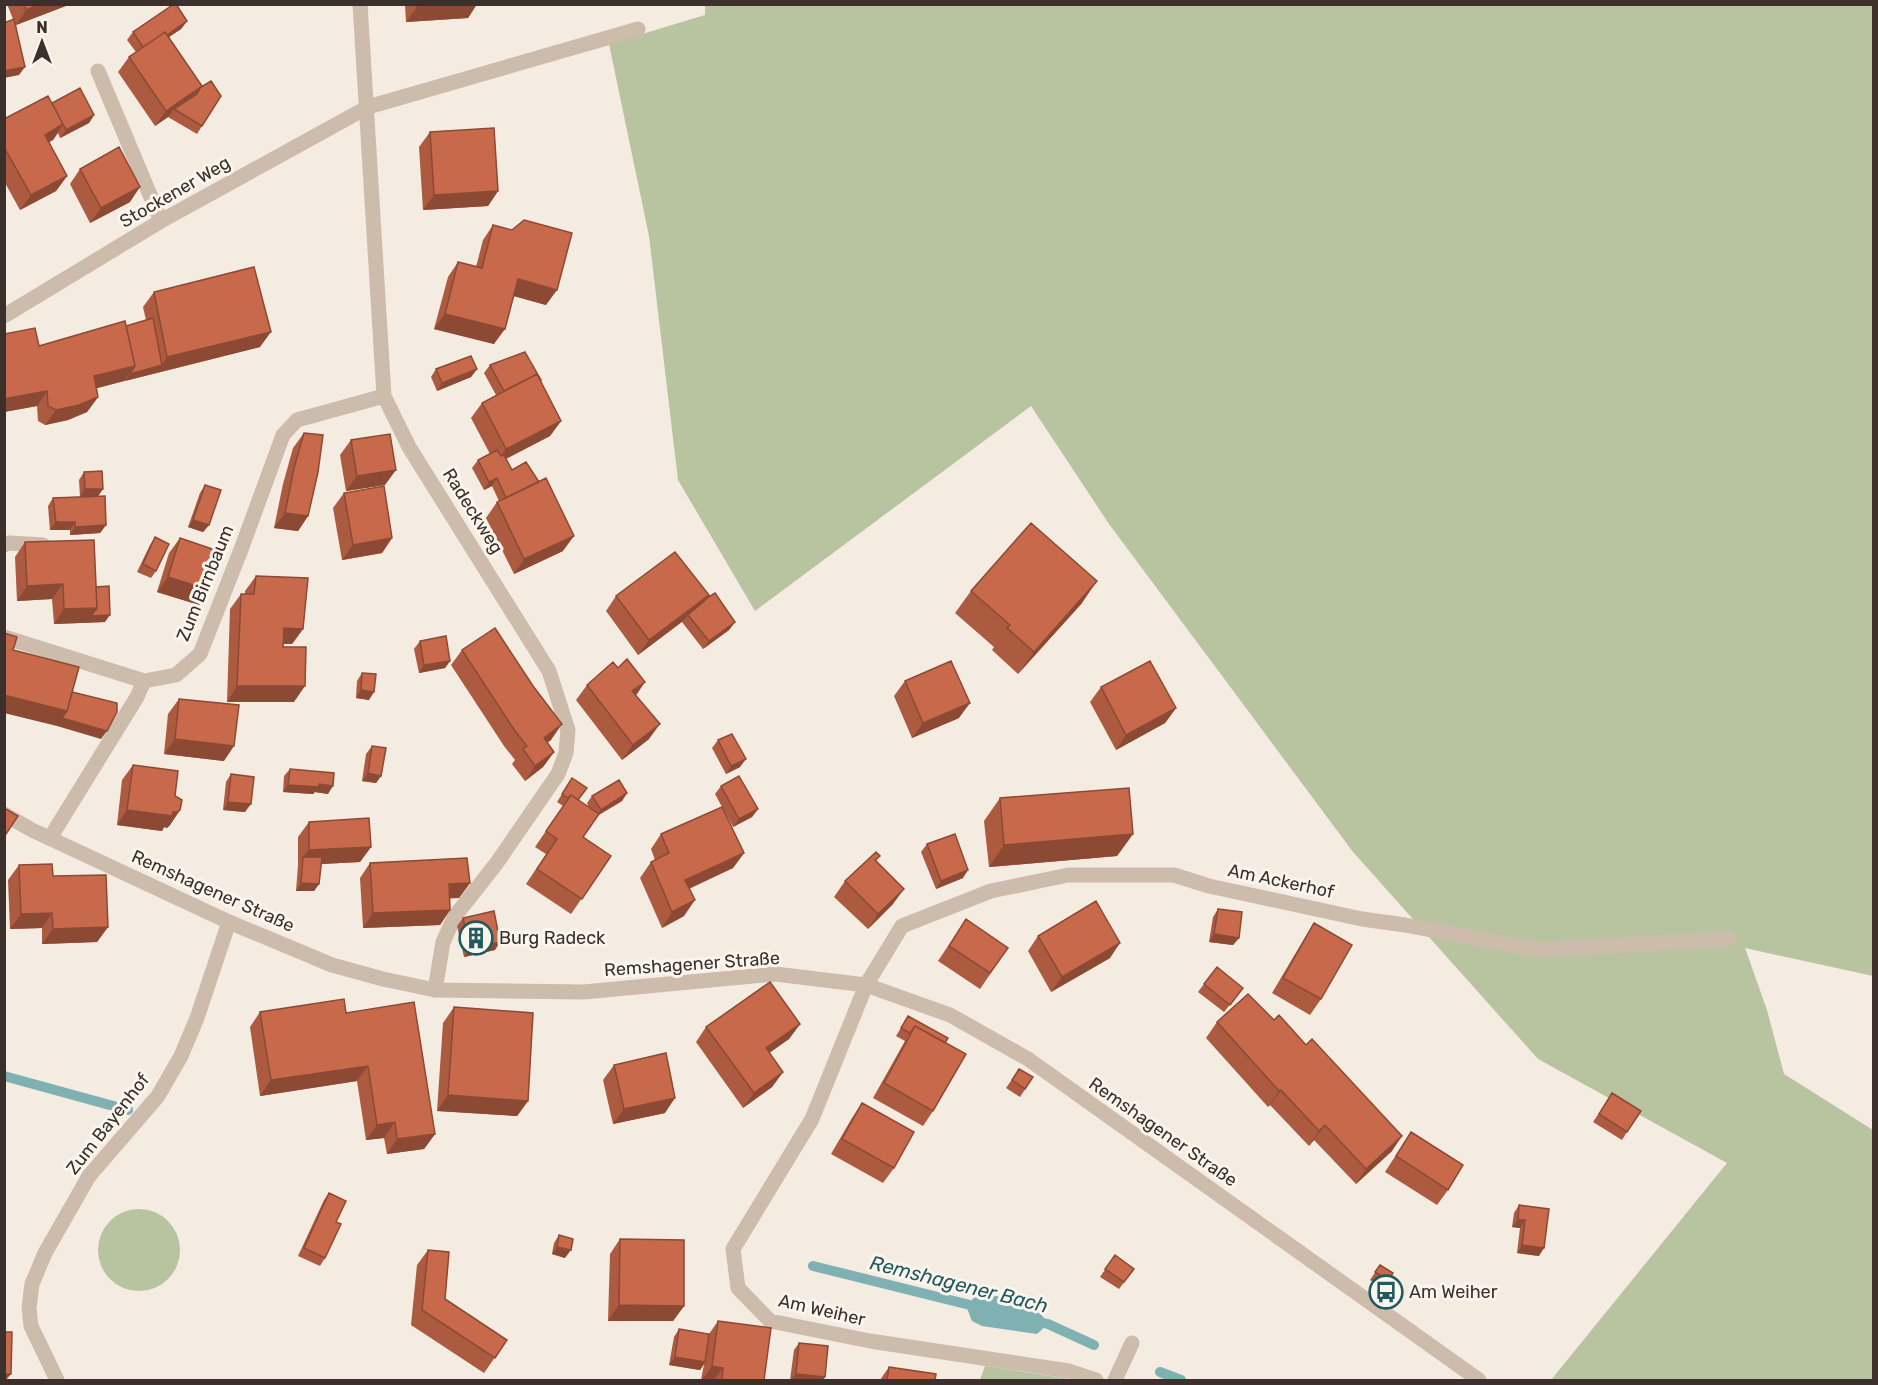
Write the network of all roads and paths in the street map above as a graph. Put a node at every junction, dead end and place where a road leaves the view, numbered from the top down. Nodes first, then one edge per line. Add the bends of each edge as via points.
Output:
1 (360, 4) edge
2 (638, 29) dead end
3 (98, 71) dead end
4 (368, 107) junction
5 (161, 221) junction
6 (4, 316) edge
7 (384, 396) junction
8 (4, 545) edge
9 (63, 546) edge
10 (4, 637) edge
11 (144, 681) junction
12 (4, 814) edge
13 (51, 838) junction
14 (229, 922) junction
15 (1728, 939) dead end
16 (866, 985) junction
17 (435, 990) junction
18 (1132, 1343) dead end
19 (57, 1380) edge
20 (1096, 1380) edge
21 (1115, 1380) edge
22 (1479, 1380) edge

1 - 4 street, Radeckweg
2 - 4 street, Stockener Weg
3 - 5 street
4 - 5 street, Stockener Weg
4 - 7 street, Radeckweg
5 - 6 street, Stockener Weg
7 - 11 street, Zum Birnbaum via 297,420 283,435 200,654 176,675
7 - 17 street, Radeckweg via 409,447 549,671 568,730 566,753 558,774 455,916 443,942
8 - 9 street
10 - 11 street, Zum Birnbaum
11 - 13 street
12 - 13 street, Remshagener Straße
13 - 14 street, Remshagener Straße
14 - 17 street, Remshagener Straße via 332,965
14 - 19 street, Zum Bayenhof via 181,1056 158,1096 89,1176 32,1284 31,1326
15 - 16 street, Am Ackerhof via 1538,950 1362,919 1174,875 1068,875 991,891 902,926
16 - 17 street, Remshagener Straße via 775,974 584,992
16 - 20 street, Am Weiher via 812,1119 733,1249 738,1288 770,1321 870,1341 1069,1371
16 - 22 street, Remshagener Straße via 950,1014 1028,1059
18 - 21 street

